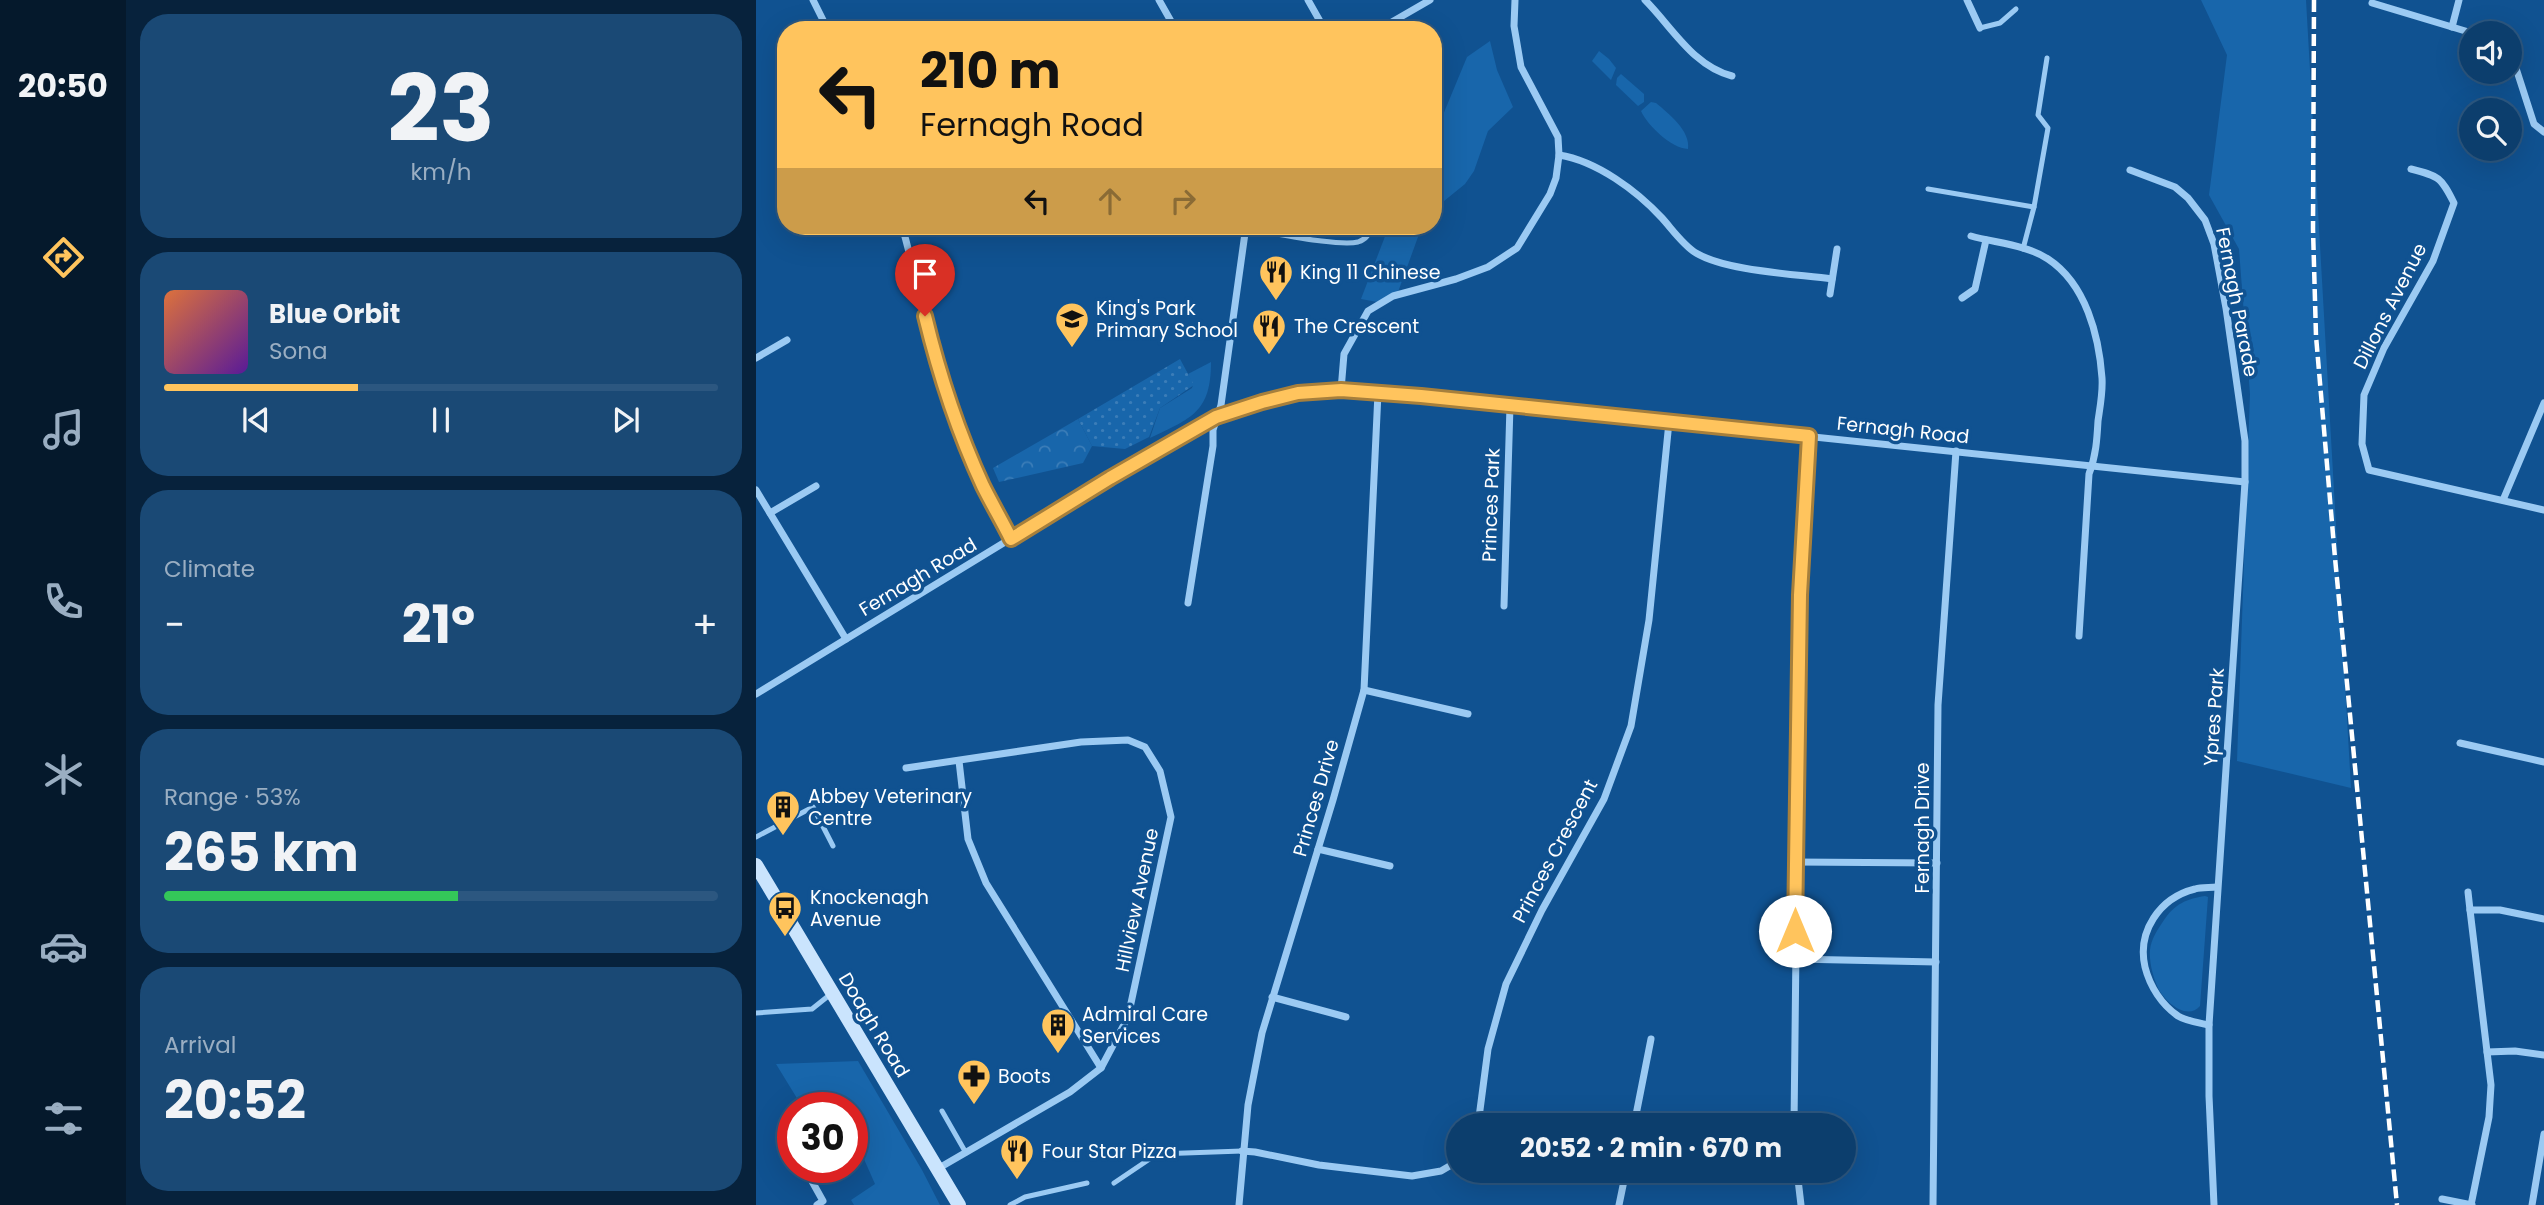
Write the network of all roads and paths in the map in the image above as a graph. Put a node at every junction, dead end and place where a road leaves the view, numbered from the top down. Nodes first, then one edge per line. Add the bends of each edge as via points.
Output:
1 (813, 0) edge
2 (1159, 0) edge
3 (1308, 0) edge
4 (1430, 0) edge
5 (1515, 0) edge
6 (1645, 0) edge
7 (1967, 0) edge
8 (2459, 0) edge
9 (2372, 3) dead end
10 (2016, 9) dead end
11 (824, 21) edge
12 (1171, 21) edge
13 (1320, 21) edge
14 (1394, 21) edge
15 (2452, 27) junction
16 (1980, 28) joint
17 (2459, 29) edge
18 (2047, 58) dead end
19 (1732, 76) dead end
20 (2521, 84) edge
21 (2544, 132) edge
22 (1559, 155) junction
23 (2411, 169) dead end
24 (2130, 170) dead end
25 (1928, 189) dead end
26 (2034, 207) junction
27 (904, 235) edge
28 (1245, 235) edge
29 (1297, 235) edge
30 (1368, 235) edge
31 (1971, 236) dead end
32 (1986, 240) junction
33 (1837, 249) dead end
34 (2023, 249) junction
35 (1832, 279) junction
36 (1830, 294) dead end
37 (1962, 298) dead end
38 (787, 340) dead end
39 (756, 358) edge
40 (1341, 390) junction
41 (1378, 393) junction
42 (2544, 403) edge
43 (1510, 406) junction
44 (1216, 417) junction
45 (1669, 422) junction
46 (1809, 436) junction
47 (1956, 451) junction
48 (2092, 465) junction
49 (2245, 482) junction
50 (816, 486) dead end
51 (756, 490) edge
52 (2502, 500) junction
53 (2544, 510) edge
54 (770, 513) junction
55 (1011, 539) junction
56 (2241, 549) joint
57 (1188, 603) dead end
58 (1504, 606) dead end
59 (2079, 636) dead end
60 (846, 639) junction
61 (1364, 690) junction
62 (756, 694) edge
63 (1468, 714) dead end
64 (2460, 743) dead end
65 (959, 761) junction
66 (2544, 762) edge
67 (906, 768) dead end
68 (756, 837) edge
69 (833, 846) dead end
70 (1318, 849) junction
71 (1796, 862) junction
72 (1937, 863) junction
73 (756, 865) edge
74 (1390, 866) dead end
75 (2217, 887) junction
76 (2468, 892) dead end
77 (2470, 909) junction
78 (2544, 919) edge
79 (1795, 959) junction
80 (1936, 962) junction
81 (832, 993) junction
82 (1272, 997) junction
83 (756, 1013) edge
84 (1346, 1017) dead end
85 (2210, 1025) junction
86 (1651, 1039) dead end
87 (2487, 1052) junction
88 (2544, 1055) edge
89 (1101, 1068) junction
90 (942, 1111) dead end
91 (1480, 1113) edge
92 (1636, 1113) edge
93 (1794, 1113) edge
94 (2544, 1135) edge
95 (1242, 1151) junction
96 (966, 1153) junction
97 (939, 1168) junction
98 (1446, 1168) edge
99 (813, 1183) edge
100 (1087, 1183) dead end
101 (1114, 1183) dead end
102 (1624, 1183) edge
103 (1798, 1183) edge
104 (2442, 1199) dead end
105 (817, 1205) edge
106 (959, 1205) edge
107 (1010, 1205) edge
108 (1238, 1205) edge
109 (1619, 1205) edge
110 (1801, 1205) edge
111 (1933, 1205) edge
112 (2214, 1205) edge
113 (2472, 1205) edge
114 (2532, 1205) edge

1 - 11 street
2 - 12 street
3 - 13 street
4 - 14 street
5 - 22 street via 1521,67 1558,137
6 - 19 street via 1702,63
7 - 16 street
8 - 15 street
9 - 15 street
10 - 16 lane via 2000,23
15 - 17 street
18 - 26 lane via 2038,115 2048,128
20 - 21 street via 2535,124
22 - 35 street via 1576,158 1632,188 1692,251 1714,262
22 - 40 street via 1550,194 1517,248 1488,267 1393,296 1368,311 1344,354
23 - 52 street, Dillons Avenue via 2435,175 2454,203 2433,261 2384,348 2364,395 2362,444 2369,470
24 - 49 street, Fernagh Parade via 2175,187 2188,198 2205,220 2214,244 2245,441
25 - 26 lane
26 - 34 lane
27 - 55 street via 947,396
28 - 44 street
29 - 30 lane via 1342,242 1359,242
31 - 32 street
32 - 34 street
32 - 37 street via 1975,289
33 - 35 street
34 - 48 street via 2048,259 2069,278 2085,303 2102,381
35 - 36 street
38 - 39 street
40 - 41 street, Fernagh Road
40 - 44 street, Fernagh Road via 1298,393
41 - 43 street, Fernagh Road
41 - 61 street, Princes Drive
42 - 52 street
43 - 45 street, Fernagh Road
43 - 58 street, Princes Park
44 - 55 street, Fernagh Road
44 - 57 street
45 - 46 street, Fernagh Road
45 - 91 street, Princes Crescent via 1649,620 1631,726 1604,799 1514,963 1488,1049
46 - 47 street, Fernagh Road
46 - 71 street via 1800,595
47 - 48 street, Fernagh Road
47 - 72 street, Fernagh Drive via 1938,705
48 - 49 street, Fernagh Road
48 - 59 street
49 - 56 street, Fernagh Parade
50 - 54 street
51 - 54 street
52 - 53 street, Dillons Avenue
54 - 60 street
55 - 60 street, Fernagh Road
56 - 75 street, Ypres Park
60 - 62 street, Fernagh Road
61 - 63 street
61 - 70 street, Princes Drive
64 - 66 street
65 - 67 street, Hillview Avenue
65 - 89 street via 968,839 986,883
65 - 89 street, Hillview Avenue via 1081,742 1128,740 1145,747 1160,771 1171,817 1128,1017
68 - 69 lane via 813,807
70 - 74 street
70 - 82 street, Princes Drive
71 - 72 street
71 - 79 street
72 - 80 street, Fernagh Drive
73 - 81 main road, Doagh Road
75 - 85 street, Ypres Park
75 - 85 street via 2194,889 2157,912 2145,931 2142,953 2161,1000 2180,1017
76 - 77 street
77 - 78 street
77 - 87 street
79 - 80 street
79 - 93 street
80 - 111 street, Fernagh Drive
81 - 83 lane via 811,1009
81 - 97 main road, Doagh Road
82 - 84 street
82 - 95 street, Princes Drive
85 - 112 street, Ypres Park via 2208,1096
86 - 92 street
87 - 88 street
87 - 113 street via 2488,1117
89 - 96 street, Hillview Avenue via 1070,1092
90 - 96 lane
94 - 114 street
95 - 98 street via 1412,1176
95 - 101 lane via 1157,1154
95 - 108 street, Princes Drive
96 - 97 street, Hillview Avenue
97 - 106 main road, Doagh Road
99 - 105 street via 823,1201
100 - 107 lane via 1025,1197
102 - 109 street
103 - 110 street
104 - 113 street

